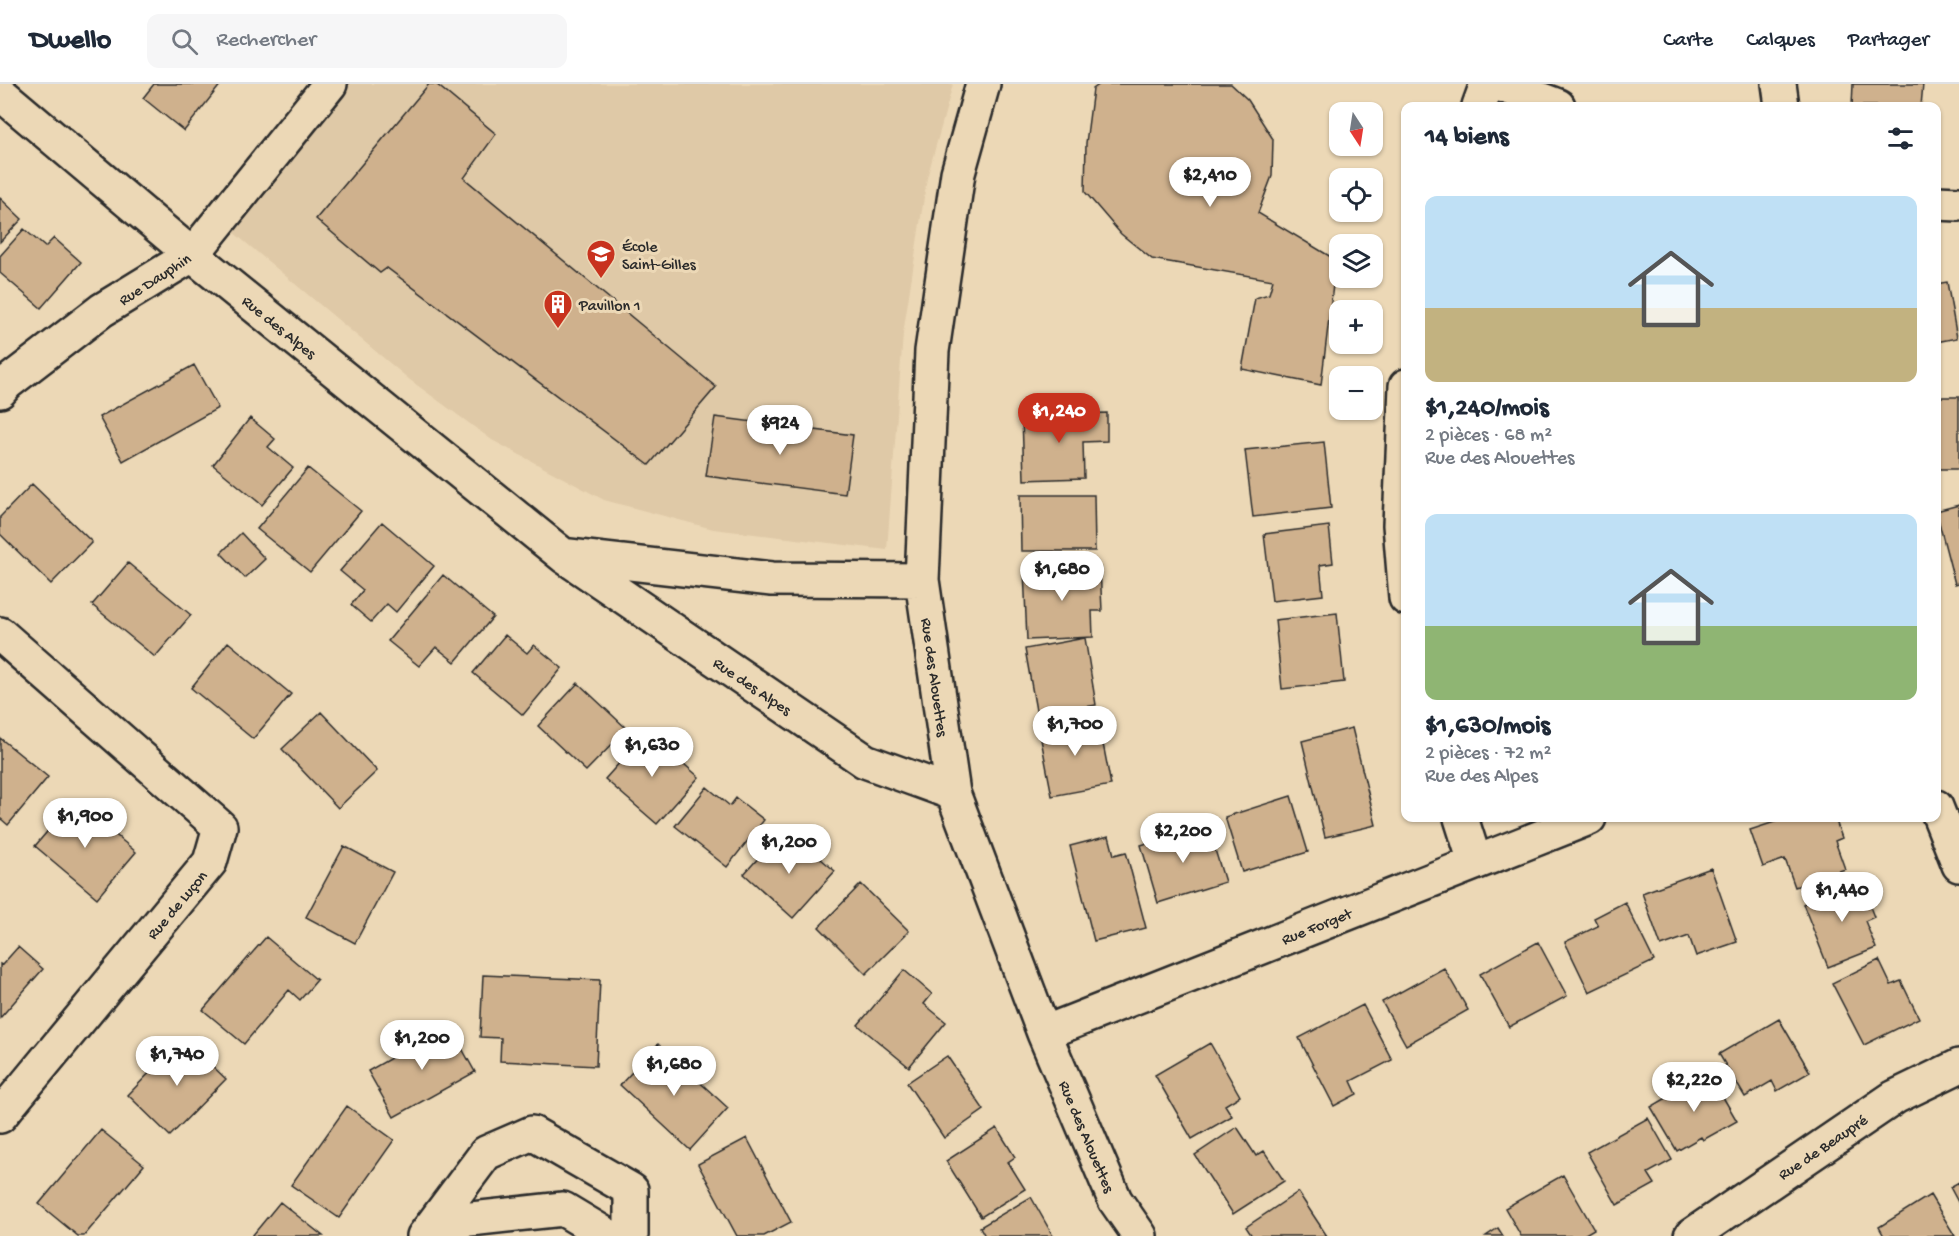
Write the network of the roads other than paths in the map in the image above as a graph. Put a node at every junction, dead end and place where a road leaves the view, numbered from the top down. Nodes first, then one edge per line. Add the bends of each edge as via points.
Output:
1 (330, 84) edge
2 (983, 84) edge
3 (1487, 84) edge
4 (1499, 84) edge
5 (1779, 84) edge
6 (0, 93) edge
7 (1480, 102) edge
8 (1547, 102) edge
9 (1781, 102) edge
10 (1941, 203) edge
11 (1959, 204) edge
12 (192, 255) junction
13 (0, 392) edge
14 (1401, 502) edge
15 (1401, 537) edge
16 (564, 556) junction
17 (922, 580) junction
18 (0, 634) edge
19 (953, 793) junction
20 (1941, 820) edge
21 (1462, 822) edge
22 (1578, 822) edge
23 (1475, 862) junction
24 (1959, 865) edge
25 (1044, 1033) junction
26 (1959, 1065) edge
27 (0, 1116) edge
28 (429, 1230) edge
29 (608, 1236) edge
30 (631, 1236) edge
31 (1140, 1236) edge
32 (1691, 1236) edge

1 - 12 street, Rue Dauphin
2 - 17 street, Rue des Alouettes via 958,173 932,351
3 - 7 street
4 - 8 street
5 - 9 street
6 - 12 street, Rue des Alpes
10 - 11 street
12 - 13 street, Rue Dauphin via 102,310
12 - 16 street, Rue des Alpes
14 - 15 street
16 - 17 street via 772,579
16 - 19 street, Rue des Alpes via 865,761
17 - 19 street, Rue des Alouettes
18 - 27 street, Rue de Luçon via 220,827 210,862
19 - 25 street, Rue des Alouettes
20 - 24 street
21 - 23 street
22 - 23 street, Rue Forget
23 - 25 street, Rue Forget
25 - 31 street, Rue des Alouettes via 1115,1200
26 - 32 street, Rue de Beaupré via 1895,1097
28 - 29 street via 563,1209
28 - 30 street via 486,1153 532,1133 631,1190

